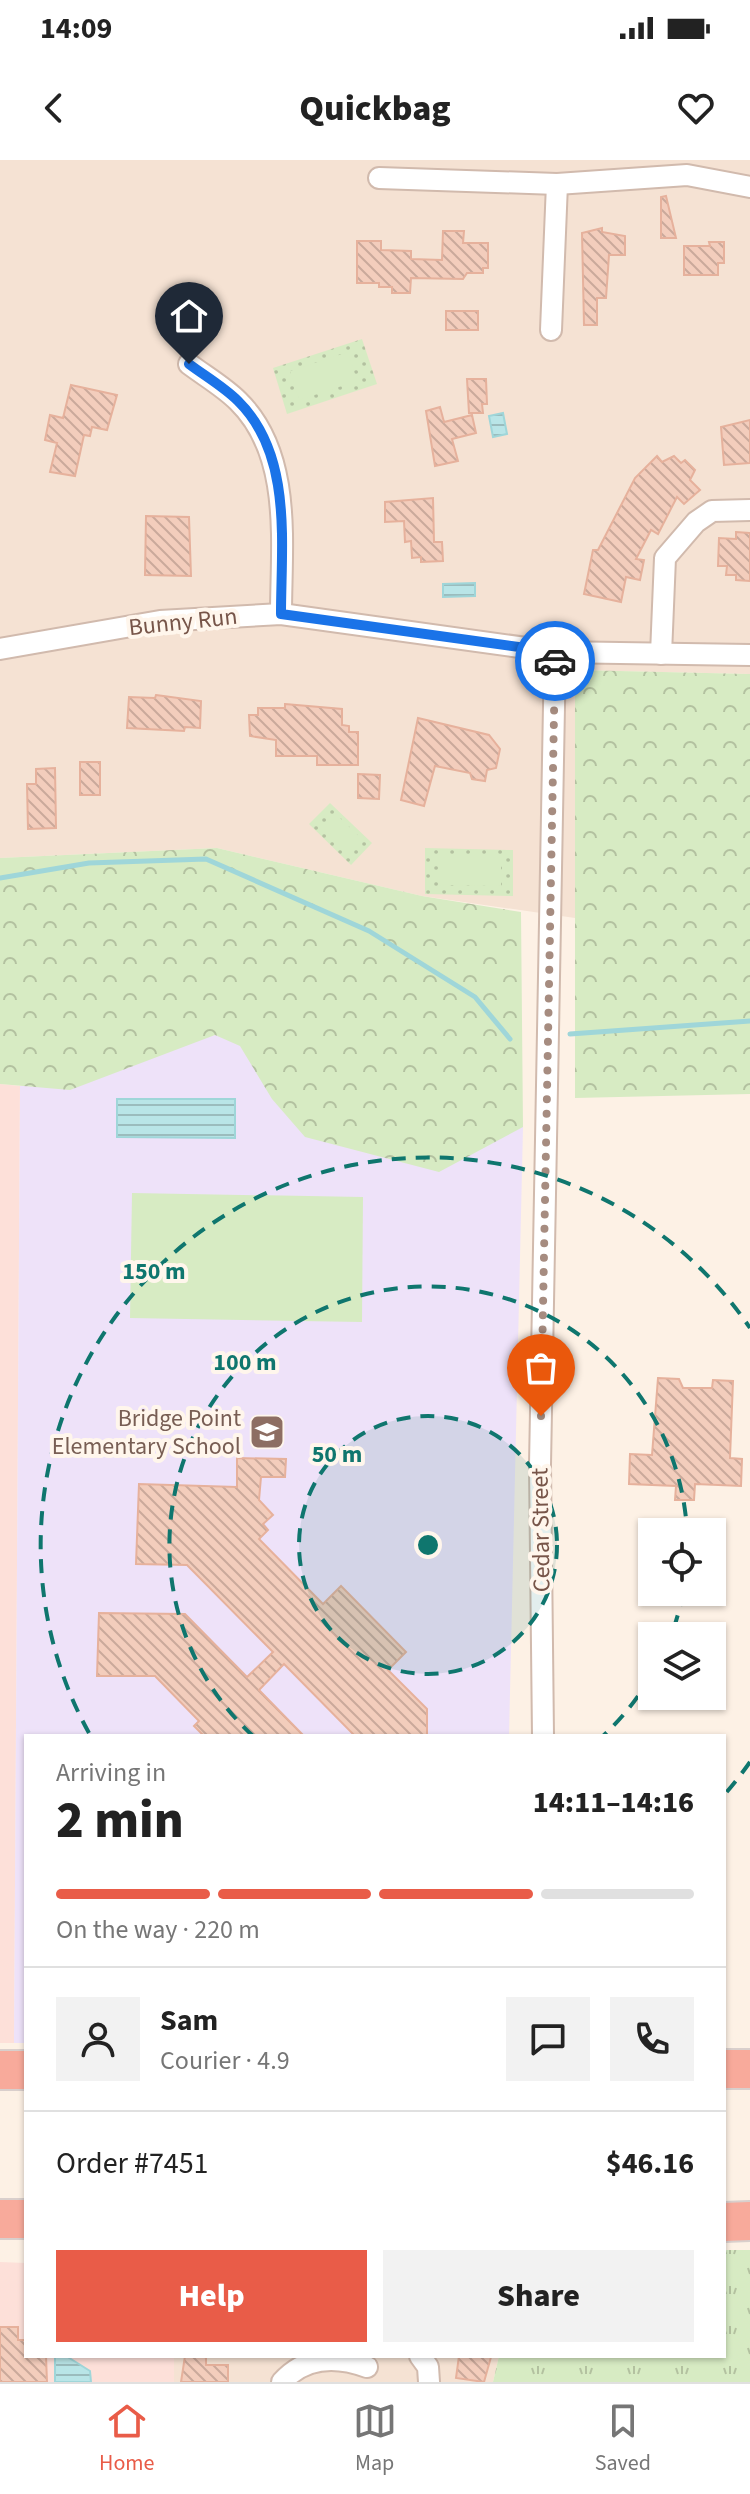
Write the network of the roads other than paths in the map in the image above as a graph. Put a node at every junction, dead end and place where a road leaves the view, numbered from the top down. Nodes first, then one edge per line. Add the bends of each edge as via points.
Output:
1 (379, 178) dead end
2 (557, 184) junction
3 (750, 187) edge
4 (551, 330) dead end
5 (189, 364) dead end
6 (750, 510) edge
7 (281, 614) junction
8 (0, 649) edge
9 (555, 652) junction
10 (661, 654) junction
11 (750, 655) edge
12 (543, 1734) edge
13 (726, 2069) edge
14 (750, 2069) edge
15 (0, 2070) edge
16 (24, 2070) edge
17 (0, 2219) edge
18 (24, 2219) edge
19 (750, 2221) edge
20 (726, 2222) edge
21 (327, 2358) edge
22 (334, 2358) edge
23 (421, 2358) edge
24 (369, 2368) edge
25 (282, 2382) edge
26 (429, 2382) edge

1 - 2 street
2 - 3 street via 687,175
2 - 4 street
5 - 7 street via 239,402 271,449 280,504
6 - 10 street via 712,511 665,558
7 - 8 street, Bunny Run via 160,621
7 - 9 street, Bunny Run
9 - 10 street, Bunny Run
9 - 12 street, Cedar Street via 540,1465
10 - 11 street, Bunny Run
13 - 14 highway
15 - 16 highway
17 - 18 highway
19 - 20 highway
21 - 25 street via 303,2366
22 - 24 street
23 - 26 street

